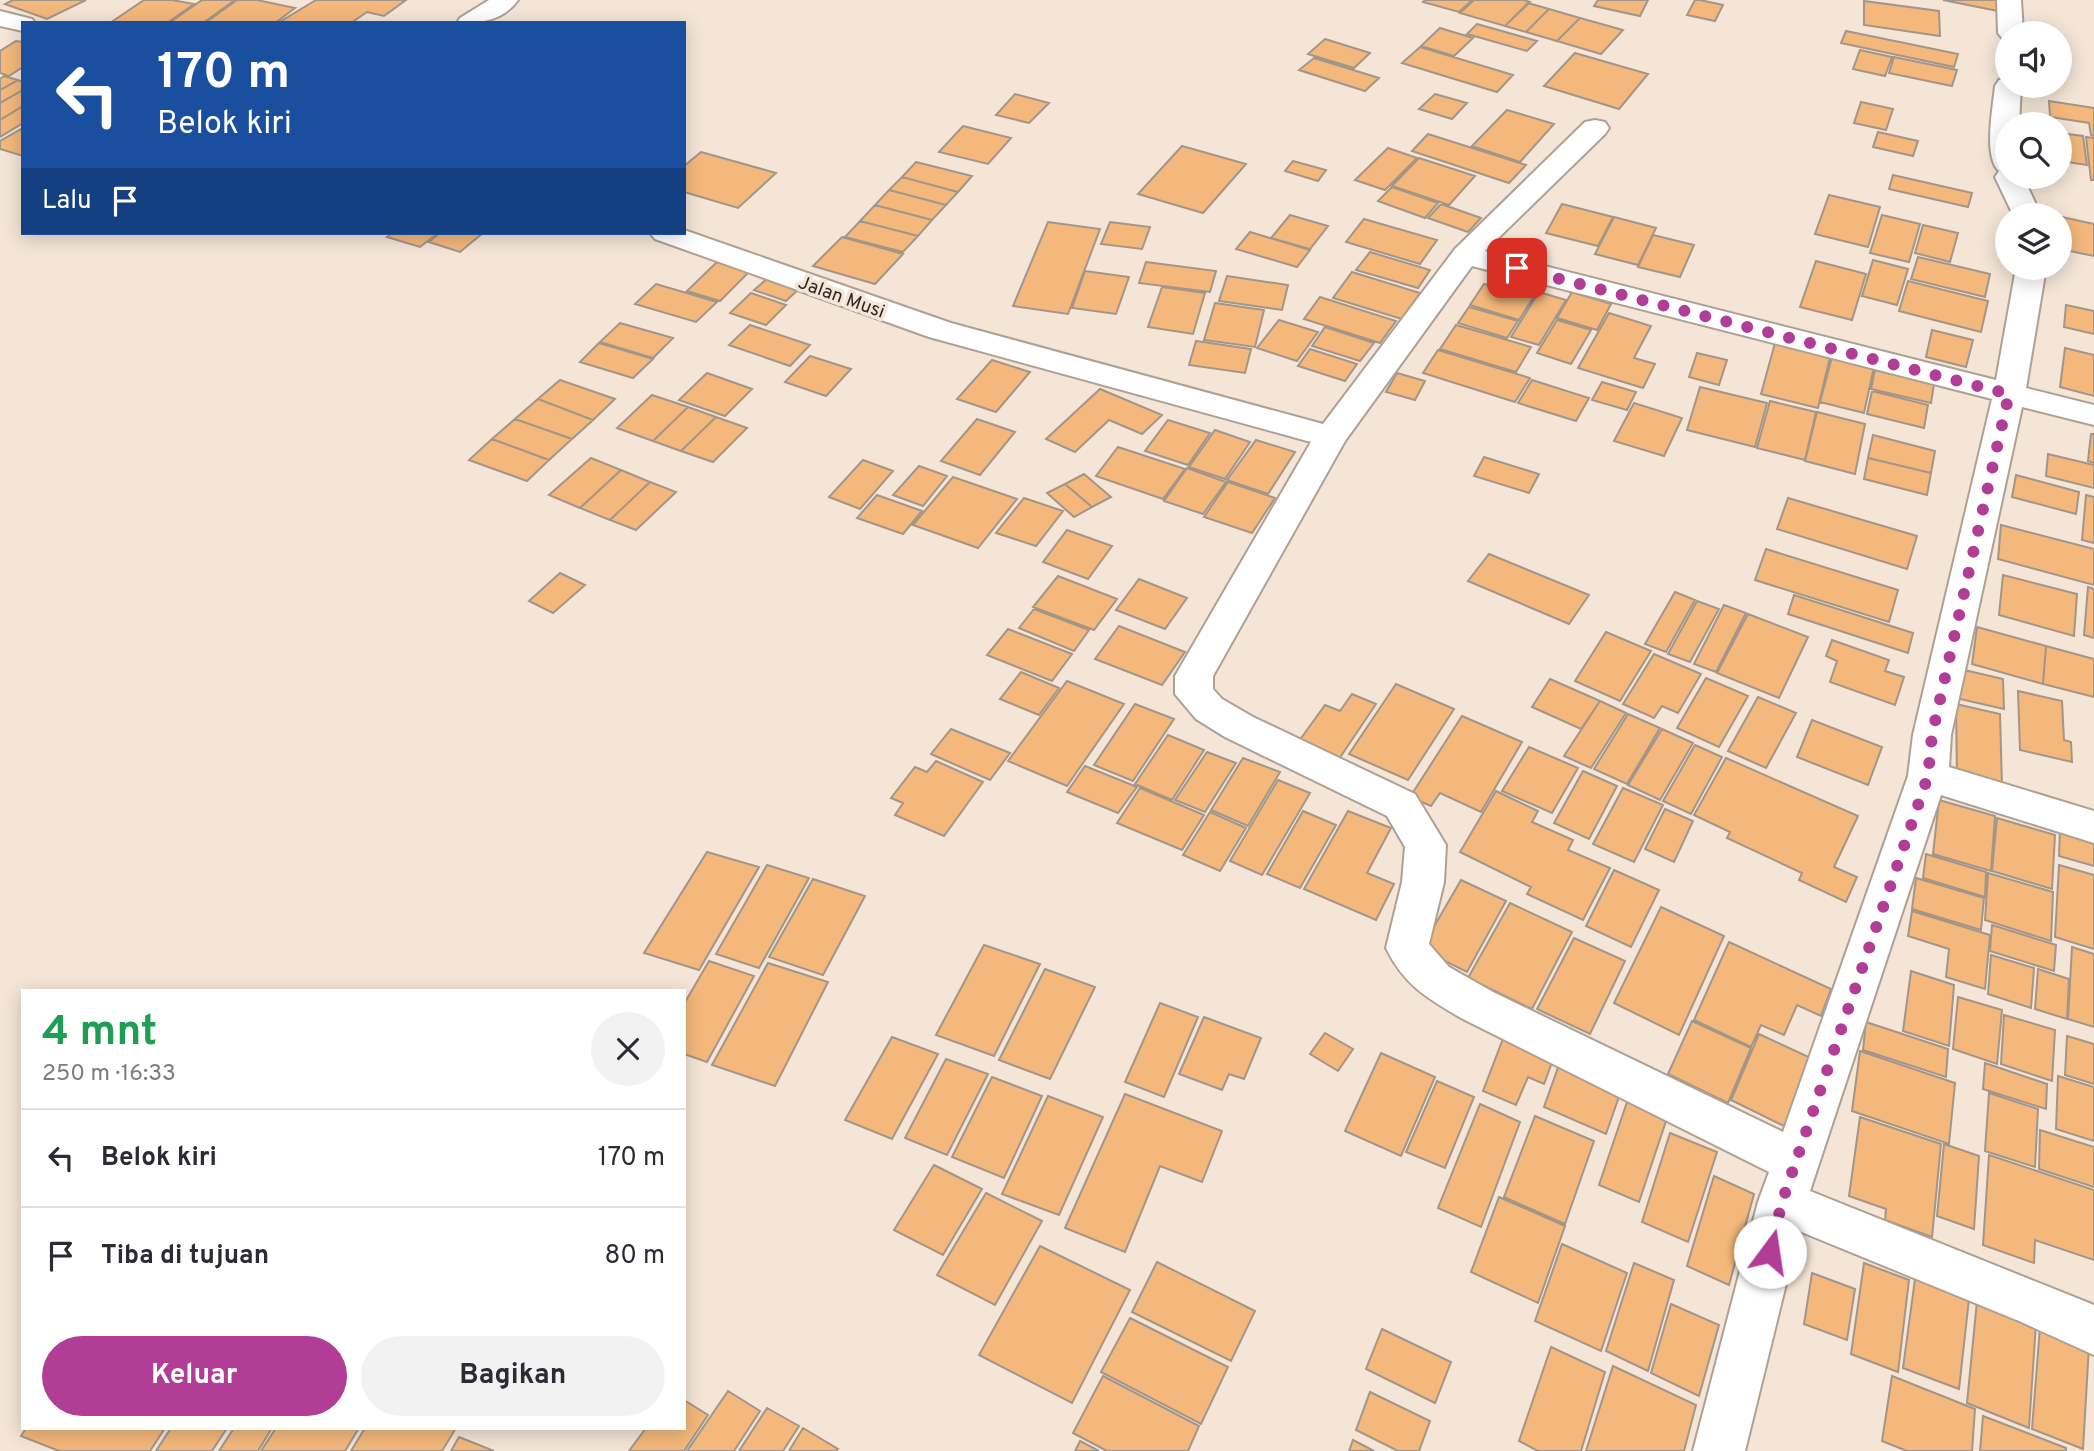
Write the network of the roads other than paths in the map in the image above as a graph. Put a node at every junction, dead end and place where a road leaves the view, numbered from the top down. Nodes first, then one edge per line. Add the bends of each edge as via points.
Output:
1 (506, 0) edge
2 (2009, 0) edge
3 (0, 18) edge
4 (472, 21) edge
5 (2010, 21) edge
6 (21, 23) edge
7 (1595, 128) dead end
8 (671, 235) edge
9 (1465, 255) junction
10 (2029, 280) edge
11 (2009, 394) junction
12 (2094, 415) edge
13 (1331, 438) junction
14 (1928, 776) junction
15 (2094, 827) edge
16 (1789, 1182) junction
17 (2094, 1330) edge
18 (1719, 1451) edge

1 - 4 street
2 - 5 street
3 - 6 street
7 - 9 street
8 - 13 street, Jalan Musi via 940,330
9 - 11 street
9 - 13 street
10 - 11 street
11 - 12 street
11 - 14 street via 1932,735
13 - 16 street via 1194,676 1194,694 1239,727 1401,805 1426,845 1423,882 1407,948 1434,980
14 - 15 street
14 - 16 street
16 - 17 street
16 - 18 street

